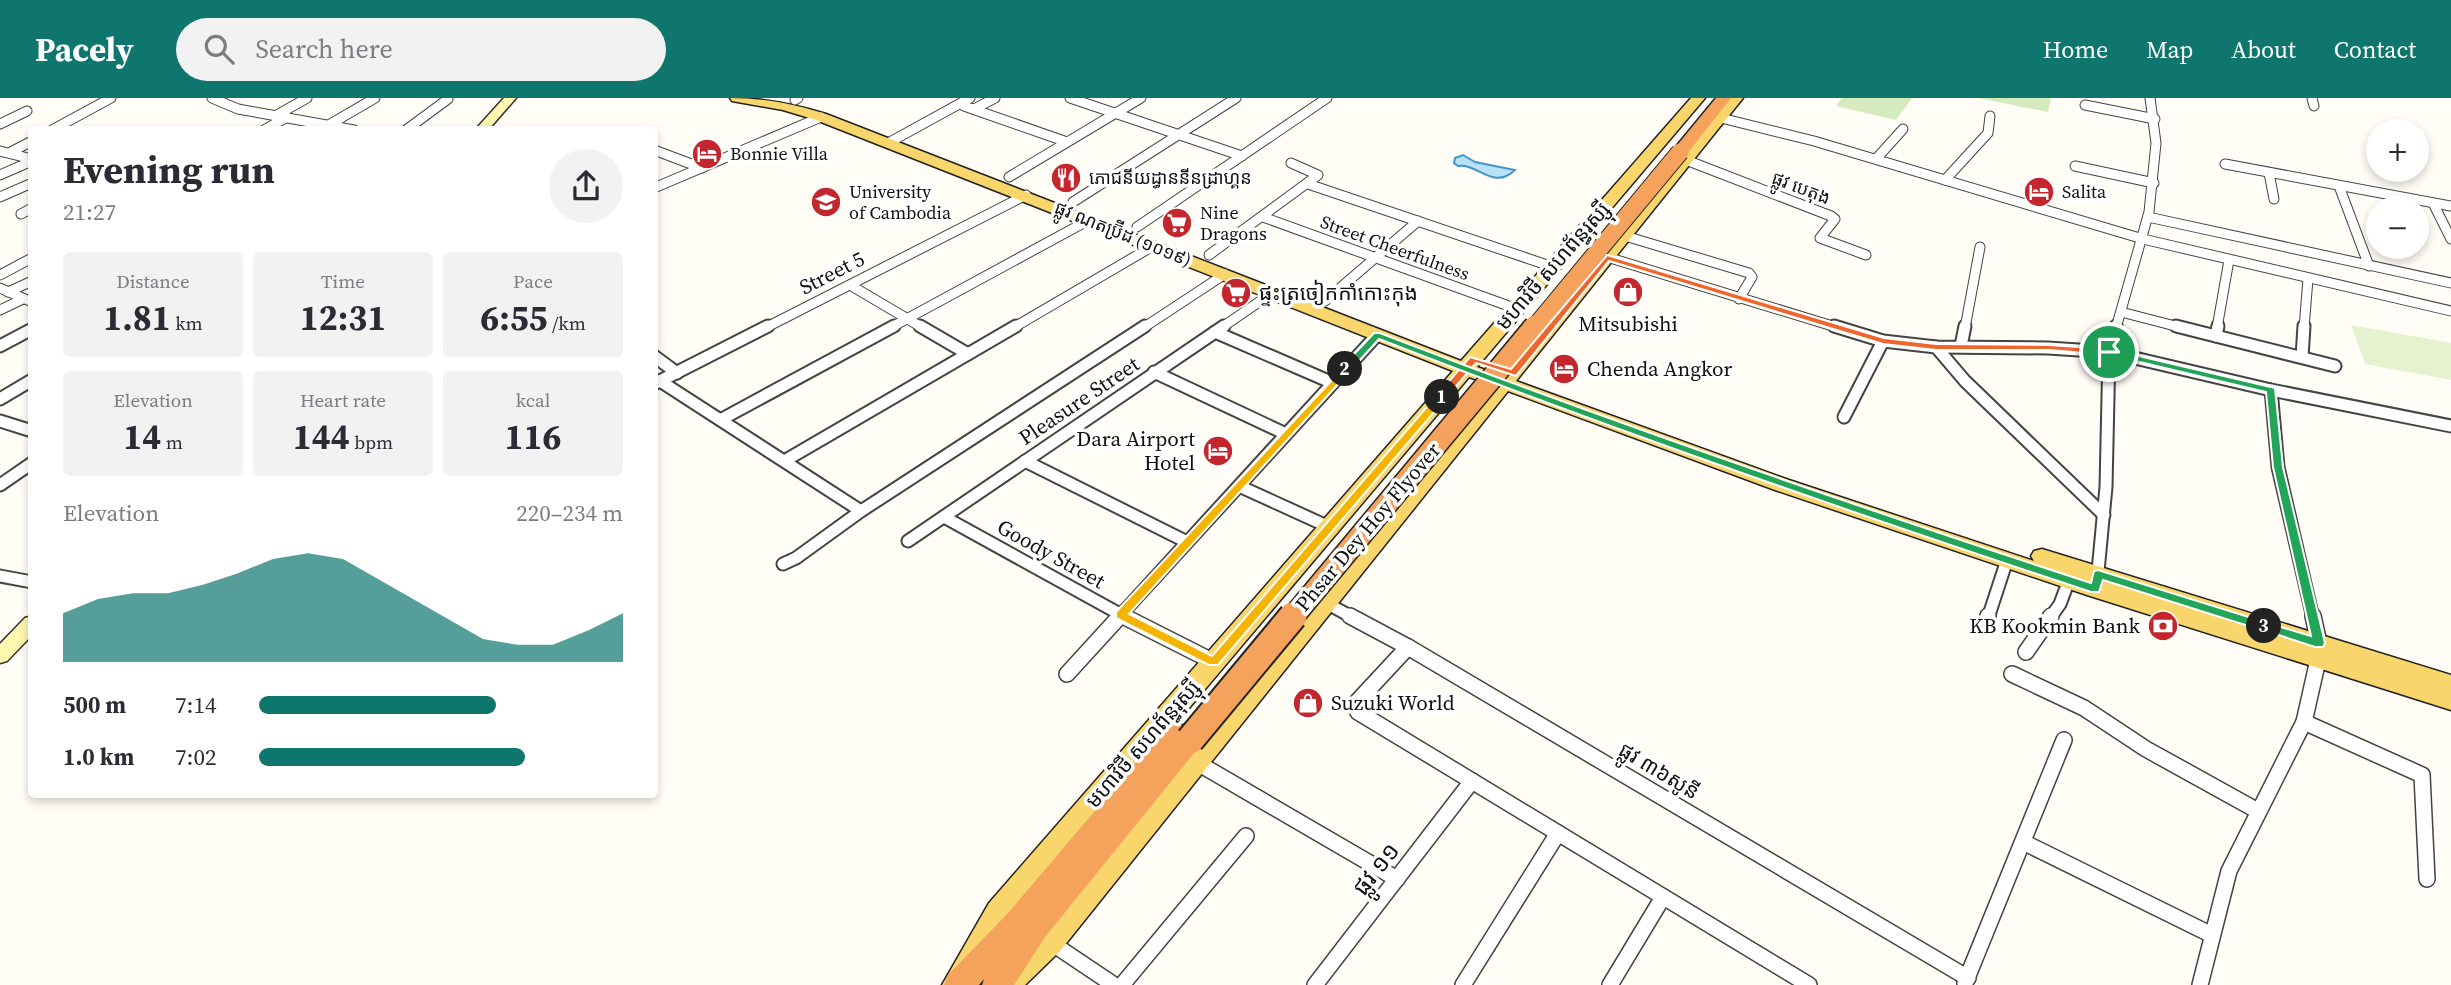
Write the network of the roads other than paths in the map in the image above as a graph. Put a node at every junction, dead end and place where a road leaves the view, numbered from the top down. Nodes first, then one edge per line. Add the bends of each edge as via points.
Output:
1 (111, 98) edge
2 (212, 98) edge
3 (246, 98) edge
4 (307, 98) edge
5 (375, 98) edge
6 (510, 98) edge
7 (737, 98) edge
8 (970, 98) edge
9 (995, 98) edge
10 (1070, 98) edge
11 (1141, 98) edge
12 (1236, 98) edge
13 (1327, 98) edge
14 (1698, 98) edge
15 (1710, 98) edge
16 (1736, 98) edge
17 (2150, 98) edge
18 (448, 99) edge
19 (793, 99) edge
20 (228, 104) junction
21 (961, 105) junction
22 (2085, 105) dead end
23 (1722, 108) edge
24 (974, 109) junction
25 (27, 111) dead end
26 (1115, 113) junction
27 (277, 115) junction
28 (1990, 116) dead end
29 (287, 117) junction
30 (821, 117) junction
31 (2155, 119) junction
32 (0, 124) edge
33 (329, 124) junction
34 (59, 126) edge
35 (271, 126) edge
36 (326, 126) edge
37 (337, 126) edge
38 (411, 126) edge
39 (485, 126) edge
40 (1903, 129) dead end
41 (1178, 135) junction
42 (895, 139) junction
43 (1067, 142) junction
44 (28, 143) edge
45 (4, 152) edge
46 (658, 152) edge
47 (1678, 153) junction
48 (1242, 156) junction
49 (28, 159) edge
50 (1876, 159) junction
51 (28, 162) edge
52 (1291, 163) dead end
53 (2225, 164) dead end
54 (2075, 166) dead end
55 (702, 168) junction
56 (0, 175) edge
57 (2270, 176) junction
58 (1009, 177) junction
59 (1945, 180) junction
60 (2154, 183) junction
61 (1308, 184) junction
62 (28, 185) edge
63 (658, 186) edge
64 (2340, 189) junction
65 (1026, 195) junction
66 (0, 197) edge
67 (2274, 199) dead end
68 (1073, 202) junction
69 (2433, 203) junction
70 (2451, 206) edge
71 (1263, 217) junction
72 (2148, 217) junction
73 (1088, 220) junction
74 (1418, 221) junction
75 (1137, 227) junction
76 (1625, 236) junction
77 (2143, 239) junction
78 (2451, 239) edge
79 (1153, 246) junction
80 (1980, 247) dead end
81 (1209, 255) junction
82 (1866, 255) dead end
83 (1607, 257) junction
84 (1377, 258) junction
85 (28, 260) edge
86 (2228, 260) junction
87 (2369, 266) junction
88 (1553, 267) junction
89 (1225, 274) junction
90 (0, 275) edge
91 (1590, 279) junction
92 (2308, 279) junction
93 (28, 282) edge
94 (2451, 283) edge
95 (850, 285) junction
96 (4, 290) edge
97 (1272, 293) junction
98 (1739, 299) junction
99 (27, 300) edge
100 (1325, 301) junction
101 (1517, 309) junction
102 (0, 310) edge
103 (2451, 311) edge
104 (2121, 312) junction
105 (907, 318) junction
106 (28, 331) edge
107 (1215, 332) junction
108 (1377, 335) junction
109 (2216, 336) junction
110 (1883, 341) junction
111 (0, 345) edge
112 (1961, 346) junction
113 (1936, 347) junction
114 (2109, 352) junction
115 (968, 354) junction
116 (2302, 357) junction
117 (658, 359) edge
118 (1469, 364) junction
119 (2335, 366) dead end
120 (1154, 372) junction
121 (677, 373) junction
122 (1509, 379) junction
123 (28, 382) edge
124 (658, 382) edge
125 (658, 383) edge
126 (1333, 383) junction
127 (2271, 390) junction
128 (0, 399) edge
129 (1844, 417) dead end
130 (722, 419) junction
131 (0, 421) edge
132 (2451, 426) edge
133 (28, 430) edge
134 (1286, 434) junction
135 (786, 460) junction
136 (1025, 461) junction
137 (28, 466) edge
138 (0, 485) edge
139 (1239, 486) junction
140 (860, 511) junction
141 (2104, 515) junction
142 (944, 517) junction
143 (1335, 521) junction
144 (1382, 534) junction
145 (908, 541) dead end
146 (1187, 542) junction
147 (2007, 560) junction
148 (783, 564) dead end
149 (0, 576) edge
150 (2069, 580) junction
151 (28, 581) edge
152 (2097, 581) junction
153 (1326, 603) junction
154 (1121, 615) junction
155 (1986, 620) dead end
156 (28, 627) edge
157 (1408, 647) junction
158 (2026, 652) dead end
159 (2318, 652) junction
160 (0, 656) edge
161 (1214, 662) junction
162 (1066, 674) dead end
163 (2012, 674) dead end
164 (2451, 684) edge
165 (2451, 701) edge
166 (2304, 722) junction
167 (2064, 740) dead end
168 (1188, 745) junction
169 (1472, 781) junction
170 (2258, 811) junction
171 (1558, 833) junction
172 (1246, 836) dead end
173 (2023, 842) junction
174 (1397, 879) junction
175 (2427, 880) dead end
176 (1663, 897) junction
177 (2213, 935) junction
178 (1050, 942) junction
179 (1966, 981) edge
180 (957, 985) edge
181 (997, 985) edge
182 (1006, 985) edge
183 (1114, 985) edge
184 (1122, 985) edge
185 (1315, 985) edge
186 (1462, 985) edge
187 (1610, 985) edge
188 (1809, 985) edge
189 (2200, 985) edge

1 - 34 street
2 - 20 street
3 - 20 street
4 - 27 street
5 - 33 street
6 - 39 street
7 - 30 main road, ផ្លូវ ណតប្រ៊ីដ (១០១៩)
8 - 21 street
9 - 24 street
10 - 26 street
11 - 26 street
12 - 41 street
13 - 48 street
14 - 88 main road, មហាវិថី សហព័ន្ធរុស្ស៊ី
15 - 47 highway, Phsar Dey Hoy Flyover
16 - 23 main road, មហាវិថី សហព័ន្ធរុស្ស៊ី
17 - 31 street
18 - 38 street
19 - 42 main road, ផ្លូវ ណតប្រ៊ីដ (១០១៩)
20 - 27 street
21 - 24 street
21 - 42 street
22 - 31 street
23 - 47 main road, មហាវិថី សហព័ន្ធរុស្ស៊ី
23 - 50 street
24 - 43 street
25 - 32 street
26 - 41 street
26 - 43 street
27 - 29 street
28 - 59 street via 1987,133
29 - 33 street
29 - 35 street
30 - 42 main road, ផ្លូវ ណតប្រ៊ីដ (១០១៩)
30 - 55 street
31 - 60 street
33 - 36 street
33 - 37 street
40 - 50 street
41 - 48 street
41 - 68 street
42 - 58 main road, ផ្លូវ ណតប្រ៊ីដ (១០១៩)
42 - 65 main road, ផ្លូវ ណតប្រ៊ីដ (១០១៩)
43 - 58 street
44 - 45 street
45 - 49 street
46 - 55 street
47 - 76 main road, មហាវិថី សហព័ន្ធរុស្ស៊ី
47 - 82 street, ផ្លូវ បេតុង via 1830,216 1835,219 1820,238
47 - 168 highway, Phsar Dey Hoy Flyover, bridge
48 - 75 street
50 - 59 street
51 - 56 street
52 - 61 street via 1318,175
53 - 57 street
54 - 60 street
55 - 63 street
57 - 64 street
57 - 67 street
58 - 68 main road, ផ្លូវ ណតប្រ៊ីដ (១០១៩)
59 - 77 street
60 - 72 street
61 - 71 street
61 - 74 street
62 - 66 street
64 - 69 street
64 - 87 street
65 - 73 main road, ផ្លូវ ណតប្រ៊ីដ (១០១៩)
65 - 95 street, Street 5
68 - 75 main road, ផ្លូវ ណតប្រ៊ីដ (១០១៩)
69 - 70 street
69 - 78 street
71 - 81 street
71 - 84 street, Street Cheerfulness
72 - 77 street
72 - 87 street
73 - 79 main road, ផ្លូវ ណតប្រ៊ីដ (១០១៩)
73 - 105 street
74 - 84 street
74 - 88 street
75 - 81 main road, ផ្លូវ ណតប្រ៊ីដ (១០១៩)
76 - 83 main road, មហាវិថី សហព័ន្ធរុស្ស៊ី
76 - 98 street via 1749,273 1751,282
77 - 86 street
77 - 104 street
79 - 89 main road, ផ្លូវ ណតប្រ៊ីដ (១០១៩)
79 - 115 street
80 - 112 street
81 - 100 main road, ផ្លូវ ណតប្រ៊ីដ (១០១៩)
83 - 91 main road, មហាវិថី សហព័ន្ធរុស្ស៊ី
83 - 98 street
84 - 100 street
84 - 101 street, Street Cheerfulness
85 - 90 street
86 - 92 street
86 - 109 street
87 - 94 street
88 - 91 main road via 1565,280
88 - 101 main road, មហាវិថី សហព័ន្ធរុស្ស៊ី
89 - 97 main road, ផ្លូវ ណតប្រ៊ីដ (១០១៩)
89 - 140 street
91 - 122 main road, មហាវិថី សហព័ន្ធរុស្ស៊ី
92 - 103 street
92 - 116 street
93 - 96 street
95 - 105 street
95 - 121 street, Street 5
96 - 99 street
97 - 107 street, Pleasure Street
97 - 108 main road, ផ្លូវ ណតប្រ៊ីដ (១០១៩)
98 - 110 street
99 - 102 street
100 - 118 main road, ផ្លូវ ណតប្រ៊ីដ (១០១៩)
101 - 118 main road, មហាវិថី សហព័ន្ធរុស្ស៊ី
104 - 109 street
104 - 114 street
105 - 115 street
105 - 130 street
106 - 111 street
107 - 120 street, Pleasure Street
107 - 126 street
108 - 118 main road, ផ្លូវ ណតប្រ៊ីដ (១០១៩)
108 - 126 street
109 - 116 street
110 - 113 street
110 - 129 street
112 - 113 street
112 - 114 street
113 - 141 street via 1965,381
114 - 127 street
114 - 141 street
115 - 135 street
116 - 119 street
117 - 121 street
118 - 122 main road, ផ្លូវ ណតប្រ៊ីដ (១០១៩)
118 - 143 main road, មហាវិថី សហព័ន្ធរុស្ស៊ី
120 - 134 street
120 - 136 street, Pleasure Street
121 - 124 street, Street 5
122 - 144 main road, មហាវិថី សហព័ន្ធរុស្ស៊ី
122 - 147 main road via 1817,497
122 - 152 main road
123 - 128 street
125 - 130 street
126 - 134 street
127 - 132 street
127 - 159 street via 2278,467
130 - 135 street
131 - 133 street
134 - 139 street
135 - 140 street
136 - 142 street, Pleasure Street
136 - 146 street
137 - 138 street
139 - 143 street
139 - 146 street
140 - 148 street
141 - 152 street
142 - 145 street, Pleasure Street
142 - 154 street, Goody Street
143 - 144 main road via 1354,512 1370,516 1381,524
143 - 161 main road, មហាវិថី សហព័ន្ធរុស្ស៊ី
144 - 153 main road, មហាវិថី សហព័ន្ធរុស្ស៊ី
146 - 154 street
147 - 150 main road
147 - 155 street
149 - 151 street
150 - 152 main road
150 - 158 street via 2060,604
152 - 159 main road
153 - 157 street, ផ្លូវ ៣៦សូនី
153 - 168 main road, មហាវិថី សហព័ន្ធរុស្ស៊ី
154 - 161 street, Goody Street
154 - 162 street
156 - 160 street
157 - 169 street via 1355,708
157 - 179 street, ផ្លូវ ៣៦សូនី
159 - 164 main road
159 - 165 main road
159 - 166 street
161 - 180 main road, មហាវិថី សហព័ន្ធរុស្ស៊ី via 999,912
163 - 170 street via 2084,708 2146,750
166 - 170 street
166 - 175 street via 2422,775
167 - 173 street, ផ្លូវ ៣៦សូនី
168 - 174 street
168 - 178 main road, មហាវិថី សហព័ន្ធរុស្ស៊ី
168 - 180 highway, មហាវិថី សហព័ន្ធរុស្ស៊ី
168 - 181 highway, មហាវិថី សហព័ន្ធរុស្ស៊ី via 1035,928
169 - 171 street
169 - 174 street, ផ្លូវ ១១
170 - 177 street via 2229,871
171 - 176 street
171 - 186 street
172 - 184 street
173 - 177 street
173 - 179 street, ផ្លូវ ៣៦សូនី
174 - 185 street, ផ្លូវ ១១
176 - 187 street
176 - 188 street
177 - 189 street
178 - 182 main road, មហាវិថី សហព័ន្ធរុស្ស៊ី
178 - 183 street

